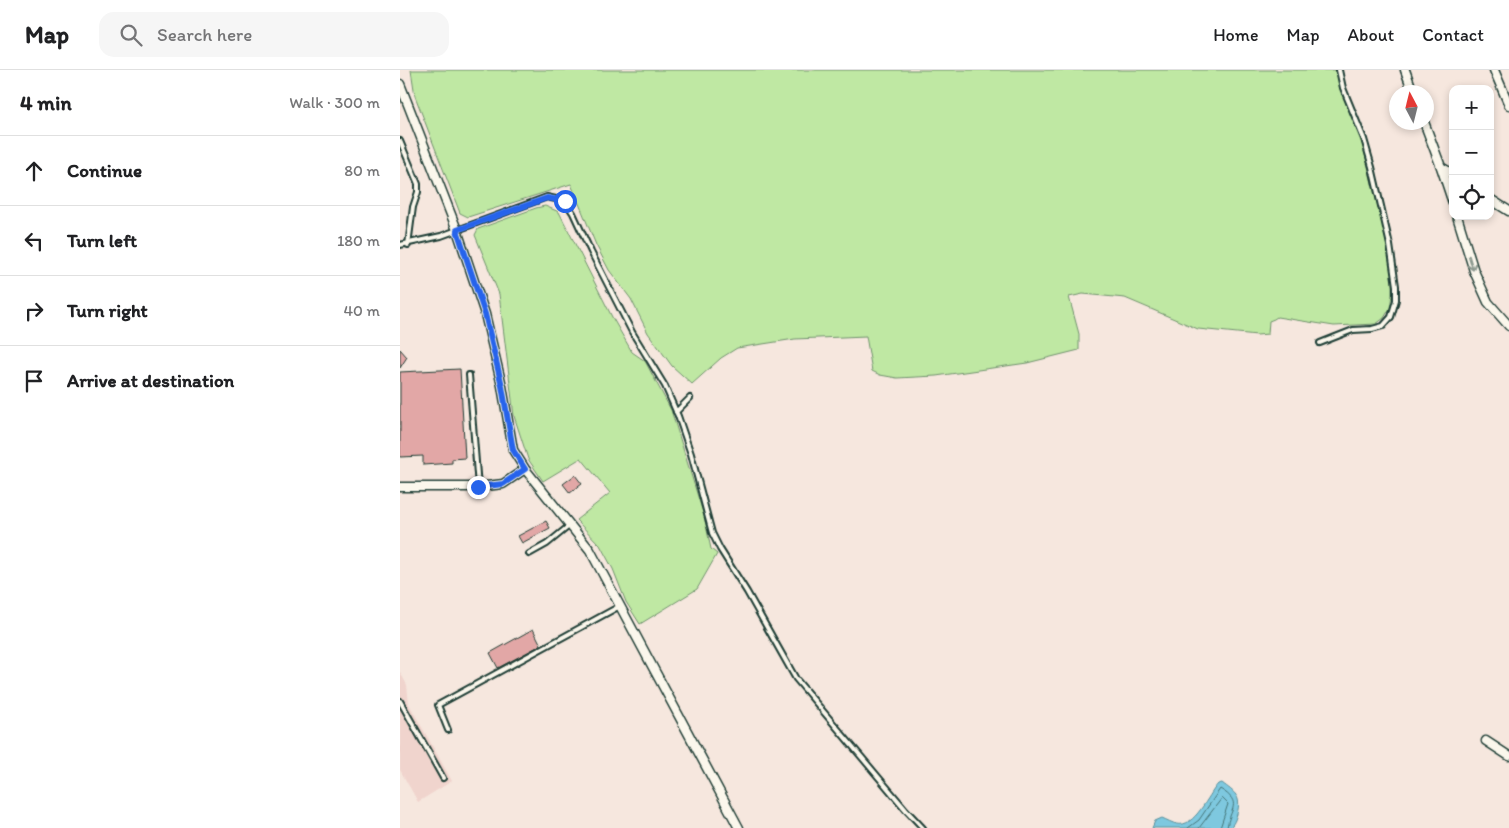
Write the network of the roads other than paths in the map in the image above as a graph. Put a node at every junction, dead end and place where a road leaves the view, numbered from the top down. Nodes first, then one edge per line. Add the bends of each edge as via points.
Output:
1 (1339, 70) edge
2 (1405, 70) edge
3 (1494, 70) edge
4 (400, 84) edge
5 (1410, 85) edge
6 (1509, 105) edge
7 (1427, 130) edge
8 (400, 141) edge
9 (1442, 167) junction
10 (1449, 171) edge
11 (1449, 190) edge
12 (1494, 202) edge
13 (1509, 211) edge
14 (1458, 220) edge
15 (457, 230) junction
16 (408, 244) junction
17 (400, 245) edge
18 (1509, 326) edge
19 (1320, 343) dead end
20 (469, 375) dead end
21 (690, 398) dead end
22 (676, 412) junction
23 (525, 469) junction
24 (400, 487) edge
25 (478, 487) junction
26 (569, 526) junction
27 (529, 554) dead end
28 (620, 606) junction
29 (400, 700) edge
30 (448, 730) dead end
31 (1486, 740) dead end
32 (1509, 756) edge
33 (443, 778) dead end
34 (739, 828) edge
35 (924, 828) edge

1 - 19 lane via 1372,167 1390,244 1396,300 1391,317 1383,326 1372,330 1353,330
2 - 5 street
3 - 6 street
4 - 15 street
7 - 9 street
8 - 16 lane via 418,184
9 - 10 street
9 - 11 street
12 - 13 street
14 -> 18 street via 1474,271 1488,302
15 - 16 lane
15 - 22 lane via 547,198 565,201
15 - 23 street via 485,314 513,450
16 - 17 lane
20 - 25 lane
21 - 22 lane
22 - 35 lane via 712,533 796,679
23 - 25 street via 503,484
23 - 26 street
24 - 25 street
26 - 27 lane
26 - 28 street via 590,550
28 - 30 lane via 438,705
28 - 34 street
29 - 33 lane
31 - 32 street

